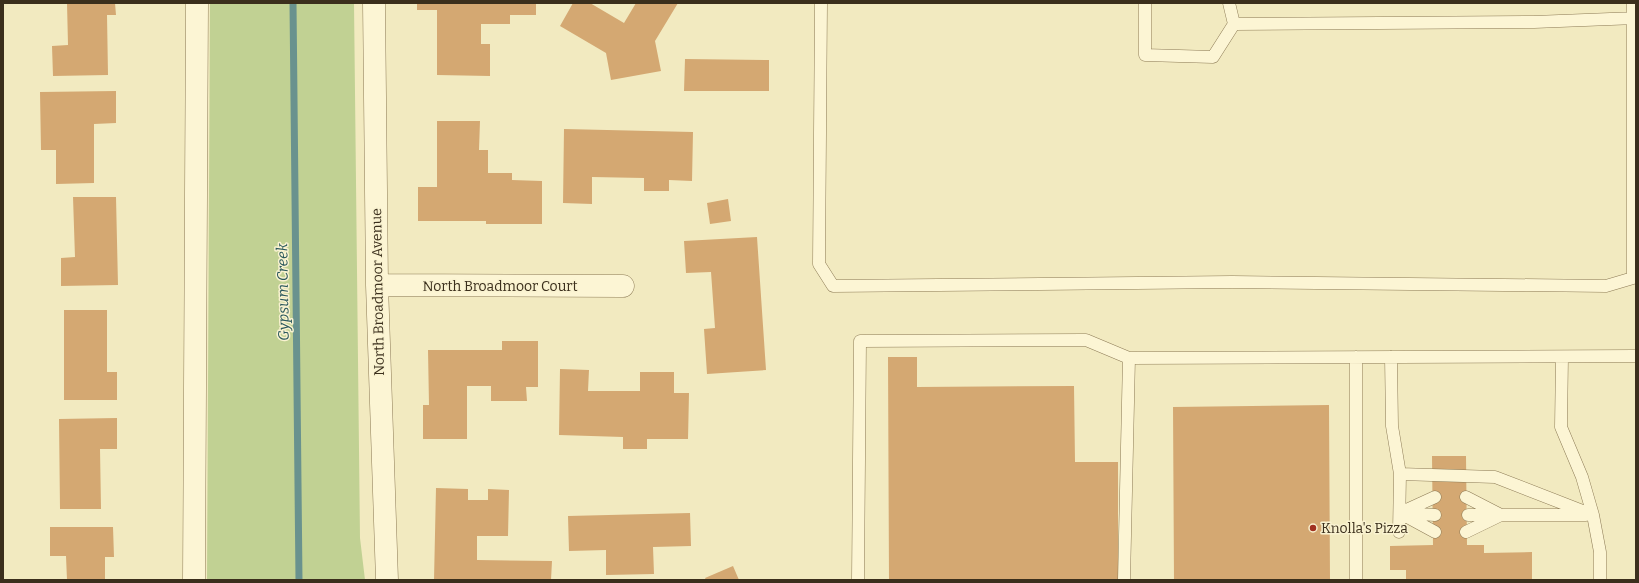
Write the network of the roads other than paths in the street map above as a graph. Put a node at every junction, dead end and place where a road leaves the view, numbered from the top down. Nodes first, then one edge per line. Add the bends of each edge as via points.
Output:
1 (197, 3) edge
2 (374, 3) edge
3 (821, 3) edge
4 (1145, 3) edge
5 (1229, 3) edge
6 (1632, 3) edge
7 (1634, 18) edge
8 (1234, 24) junction
9 (377, 285) junction
10 (623, 286) dead end
11 (1636, 356) edge
12 (1356, 357) junction
13 (1391, 357) junction
14 (1562, 357) junction
15 (1129, 358) junction
16 (1400, 474) junction
17 (1435, 497) dead end
18 (1466, 497) dead end
19 (1400, 513) junction
20 (1435, 515) dead end
21 (1468, 515) dead end
22 (1501, 515) junction
23 (1593, 515) junction
24 (1399, 532) dead end
25 (1435, 532) dead end
26 (1466, 532) dead end
27 (194, 580) edge
28 (387, 580) edge
29 (858, 580) edge
30 (1124, 580) edge
31 (1356, 580) edge
32 (1600, 580) edge

1 - 27 street
2 - 9 street, North Broadmoor Avenue
3 - 7 lane via 819,264 833,286 1232,282 1606,286 1633,278
4 - 8 lane via 1145,55 1213,57
5 - 8 lane
6 - 7 lane
7 - 8 lane via 1534,22
9 - 10 street, North Broadmoor Court
9 - 28 street, North Broadmoor Avenue
11 - 14 lane
12 - 13 lane
12 - 15 lane
12 - 31 lane
13 - 14 lane
13 - 16 lane via 1392,426
14 - 23 lane via 1562,427 1582,477
15 - 29 lane via 1086,340 860,341
15 - 30 lane
16 - 19 lane
16 - 23 lane via 1495,477
17 - 19 lane
18 - 22 lane
19 - 20 lane
19 - 24 lane
19 - 25 lane
21 - 22 lane
22 - 23 lane
22 - 26 lane
23 - 32 lane via 1600,552

